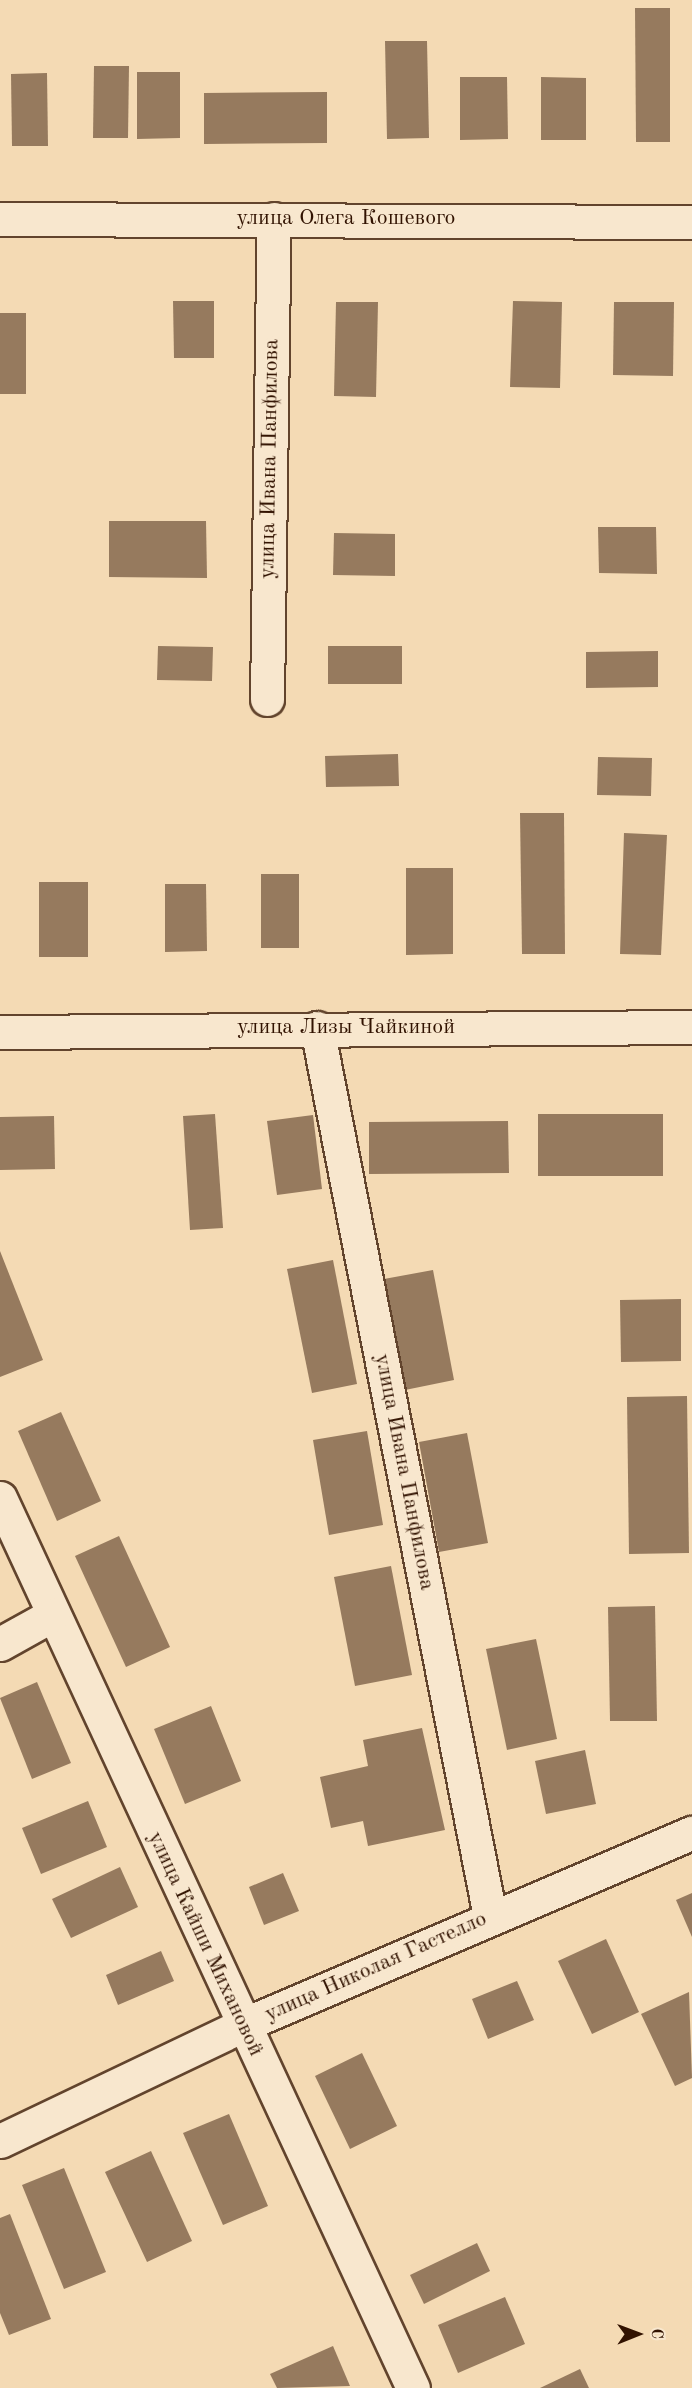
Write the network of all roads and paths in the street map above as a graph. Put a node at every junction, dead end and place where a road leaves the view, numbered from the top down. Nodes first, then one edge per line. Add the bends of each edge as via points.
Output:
1 (0, 219) edge
2 (274, 219) junction
3 (692, 222) edge
4 (267, 699) dead end
5 (692, 1027) edge
6 (317, 1028) junction
7 (0, 1032) edge
8 (0, 1498) edge
9 (52, 1615) junction
10 (0, 1644) edge
11 (692, 1833) edge
12 (490, 1916) junction
13 (243, 2025) junction
14 (0, 2141) edge
15 (412, 2388) edge

1 - 2 street, улица Олега Кошевого
2 - 3 street, улица Олега Кошевого
2 - 4 street, улица Ивана Панфилова
5 - 6 street, улица Лизы Чайкиной
6 - 7 street, улица Лизы Чайкиной
6 - 12 street, улица Ивана Панфилова
8 - 9 street, улица Кайши Михановой
9 - 10 street
9 - 13 street, улица Кайши Михановой
11 - 12 street, улица Николая Гастелло
12 - 13 street, улица Николая Гастелло
13 - 14 street, улица Николая Гастелло
13 - 15 street, улица Кайши Михановой

